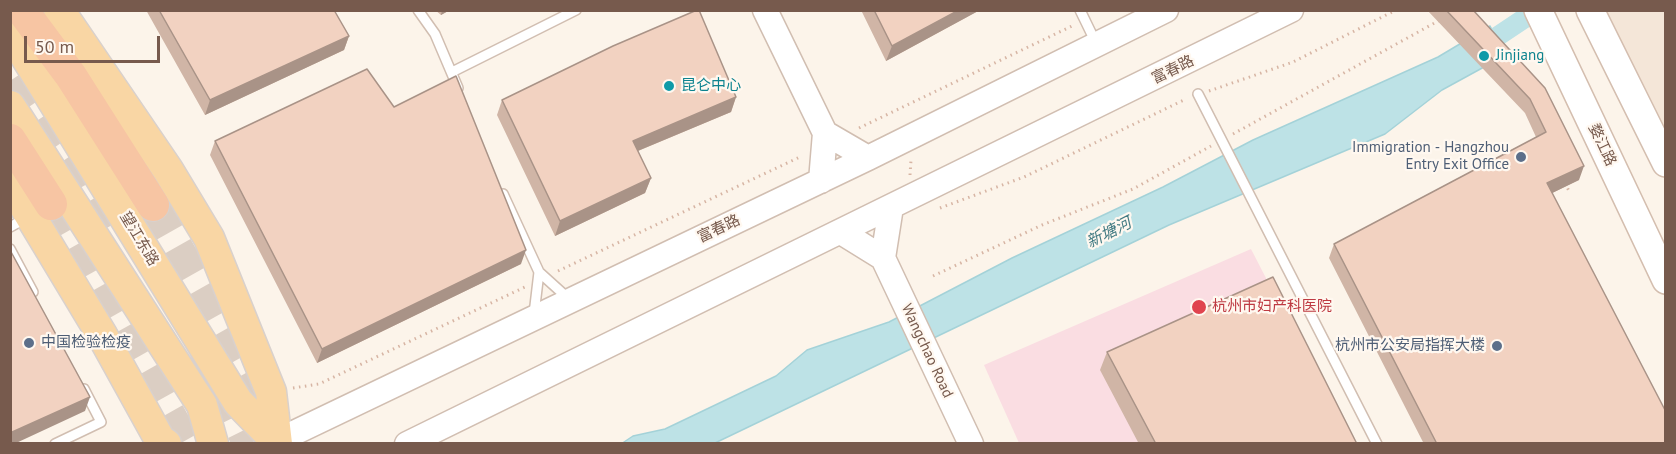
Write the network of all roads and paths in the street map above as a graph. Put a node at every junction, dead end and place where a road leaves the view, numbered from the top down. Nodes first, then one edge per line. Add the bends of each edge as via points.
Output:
1 (22, 10) edge
2 (59, 10) edge
3 (418, 10) edge
4 (576, 10) edge
5 (765, 10) edge
6 (1080, 10) edge
7 (1166, 10) edge
8 (1291, 10) edge
9 (1396, 10) edge
10 (1590, 10) edge
11 (1448, 16) edge
12 (1541, 17) edge
13 (1082, 21) dead end
14 (10, 31) edge
15 (1097, 45) junction
16 (452, 72) junction
17 (461, 94) edge
18 (1198, 94) junction
19 (10, 106) edge
20 (851, 132) dead end
21 (825, 134) junction
22 (10, 140) edge
23 (1221, 140) junction
24 (809, 152) dead end
25 (868, 158) junction
26 (911, 158) dead end
27 (1665, 163) edge
28 (1562, 177) edge
29 (910, 179) dead end
30 (821, 181) junction
31 (10, 182) edge
32 (501, 188) edge
33 (1570, 193) dead end
34 (153, 205) tunnel mouth
35 (891, 207) junction
36 (939, 208) dead end
37 (31, 215) edge
38 (841, 232) junction
39 (10, 249) edge
40 (887, 267) junction
41 (539, 272) junction
42 (555, 273) dead end
43 (933, 276) dead end
44 (1665, 280) edge
45 (533, 283) dead end
46 (37, 300) edge
47 (570, 300) junction
48 (533, 318) junction
49 (79, 381) edge
50 (271, 393) junction
51 (275, 443) edge
52 (969, 443) edge
53 (55, 444) edge
54 (166, 444) edge
55 (213, 444) edge
56 (408, 444) edge
57 (1377, 444) edge

1 - 34 highway via 70,76
2 - 50 main road via 168,170 209,238
3 - 16 lane via 435,34
4 - 16 lane
5 - 21 street
6 - 15 lane
7 - 15 street, 富春路
8 - 35 street, 富春路
9 - 18 path via 1293,62
10 - 27 main road
11 - 23 path
12 - 44 main road, 婺江路
13 - 20 path
14 - 51 main road, 望江东路 via 238,402
15 - 25 street, 富春路
16 - 17 lane
18 - 23 lane
18 - 36 path via 1024,177
19 - 55 main road via 202,405
21 - 25 street
21 - 30 street
22 - 37 highway
23 - 43 path via 1134,189 1042,225
23 - 57 lane
24 - 42 path
25 - 30 street, 富春路
26 - 29 path
28 - 33 path
30 - 47 street, 富春路
31 - 37 main road
32 - 41 lane
35 - 38 street, 富春路
35 - 40 street
37 - 54 main road via 160,440
38 - 40 street
38 - 56 street, 富春路
39 - 46 lane
40 - 52 street, Wangchao Road
41 - 47 lane
41 - 48 lane
45 - 50 path via 320,384
47 - 48 street, 富春路
48 - 51 street, 富春路
49 - 53 lane via 101,422
50 - 51 main road

